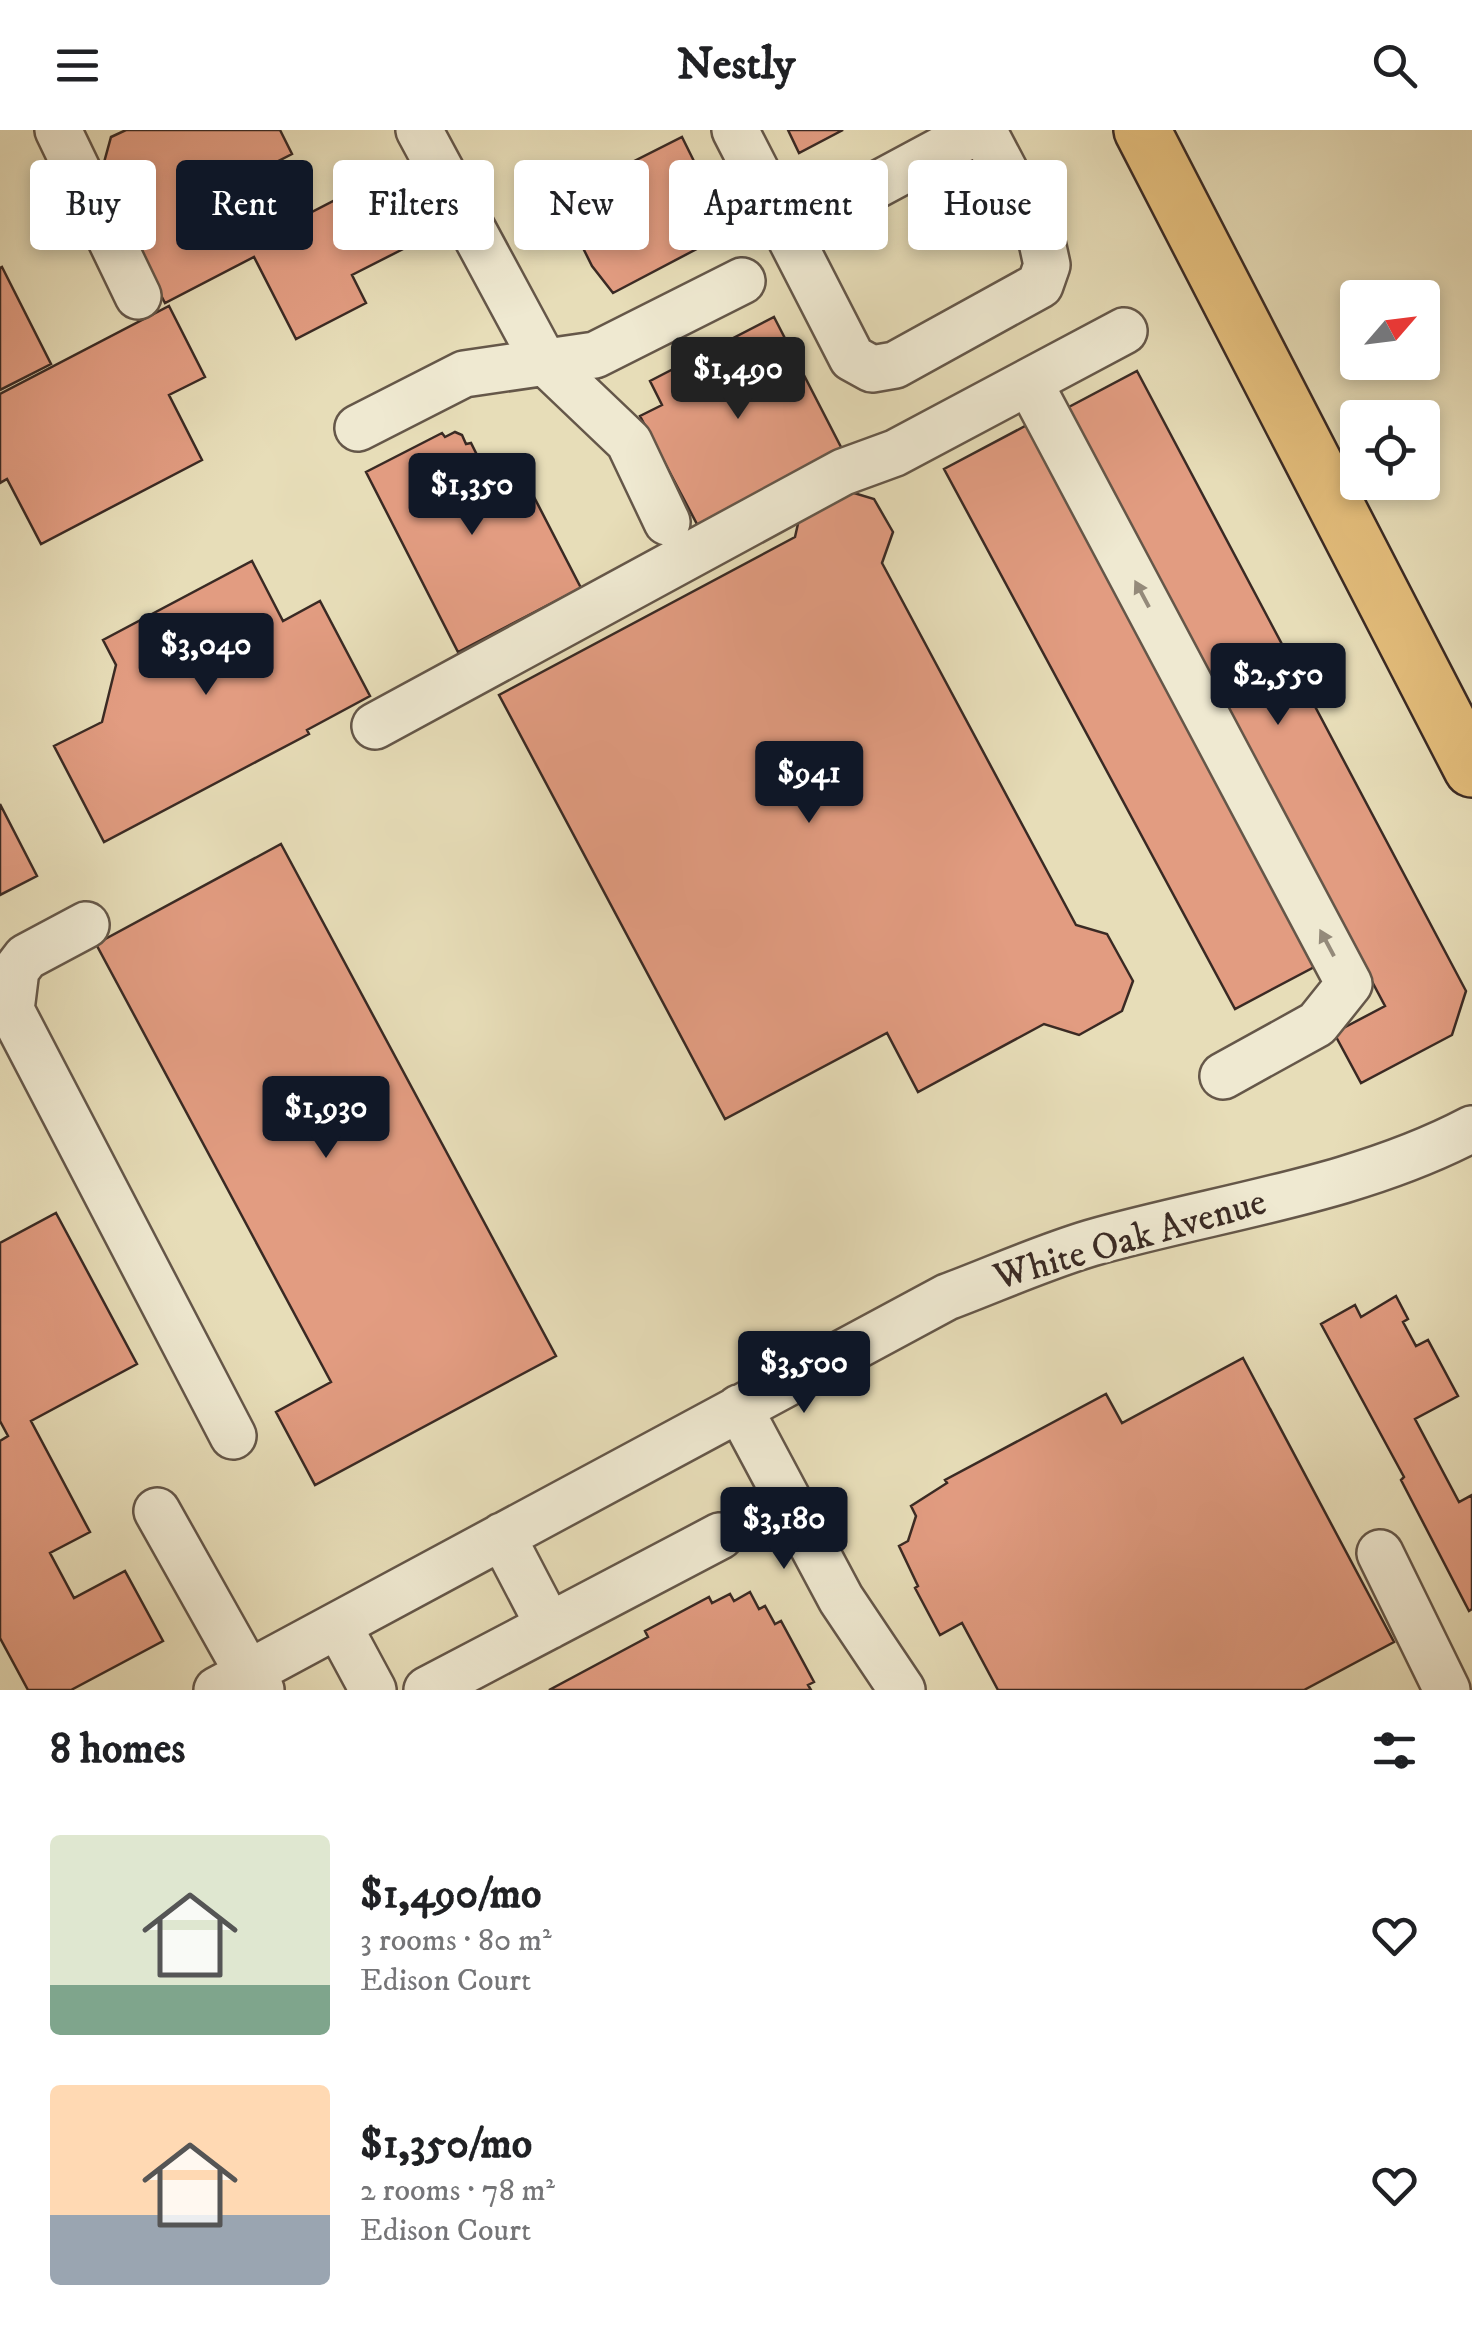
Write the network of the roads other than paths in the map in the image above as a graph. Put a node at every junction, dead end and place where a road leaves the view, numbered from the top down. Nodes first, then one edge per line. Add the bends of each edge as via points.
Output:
1 (58, 130) edge
2 (419, 130) edge
3 (734, 130) edge
4 (981, 130) edge
5 (1142, 130) edge
6 (749, 160) edge
7 (888, 179) edge
8 (796, 250) edge
9 (742, 281) dead end
10 (138, 296) dead end
11 (1124, 331) dead end
12 (543, 360) junction
13 (1029, 382) junction
14 (358, 428) dead end
15 (667, 522) dead end
16 (375, 726) dead end
17 (1472, 770) edge
18 (86, 925) dead end
19 (1223, 1076) dead end
20 (1472, 1129) edge
21 (739, 1408) junction
22 (233, 1436) dead end
23 (158, 1511) dead end
24 (502, 1536) junction
25 (720, 1536) dead end
26 (1380, 1554) dead end
27 (338, 1626) junction
28 (549, 1626) junction
29 (242, 1684) edge
30 (373, 1690) edge
31 (427, 1690) edge
32 (902, 1690) edge
33 (1447, 1690) edge

1 - 10 street
2 - 12 street
3 - 6 street
4 - 7 street
4 - 8 street via 1042,242 1047,265 1040,285 895,365 872,369 852,358
5 - 17 main road
9 - 12 street via 595,354
11 - 13 street
12 - 14 street via 464,374
12 - 15 street via 629,442
13 - 16 street via 895,453 843,472
19 -> 13 street via 1317,1024 1349,984
18 - 22 street via 26,957 16,970 11,1010
20 - 21 street, White Oak Avenue via 1365,1172 1018,1267 947,1297
21 - 24 street, White Oak Avenue
21 - 32 street via 841,1599
23 - 29 street
24 - 27 street, White Oak Avenue
24 - 28 street
25 - 28 street
26 - 33 street
27 - 29 street, White Oak Avenue
27 - 30 street
28 - 31 street

